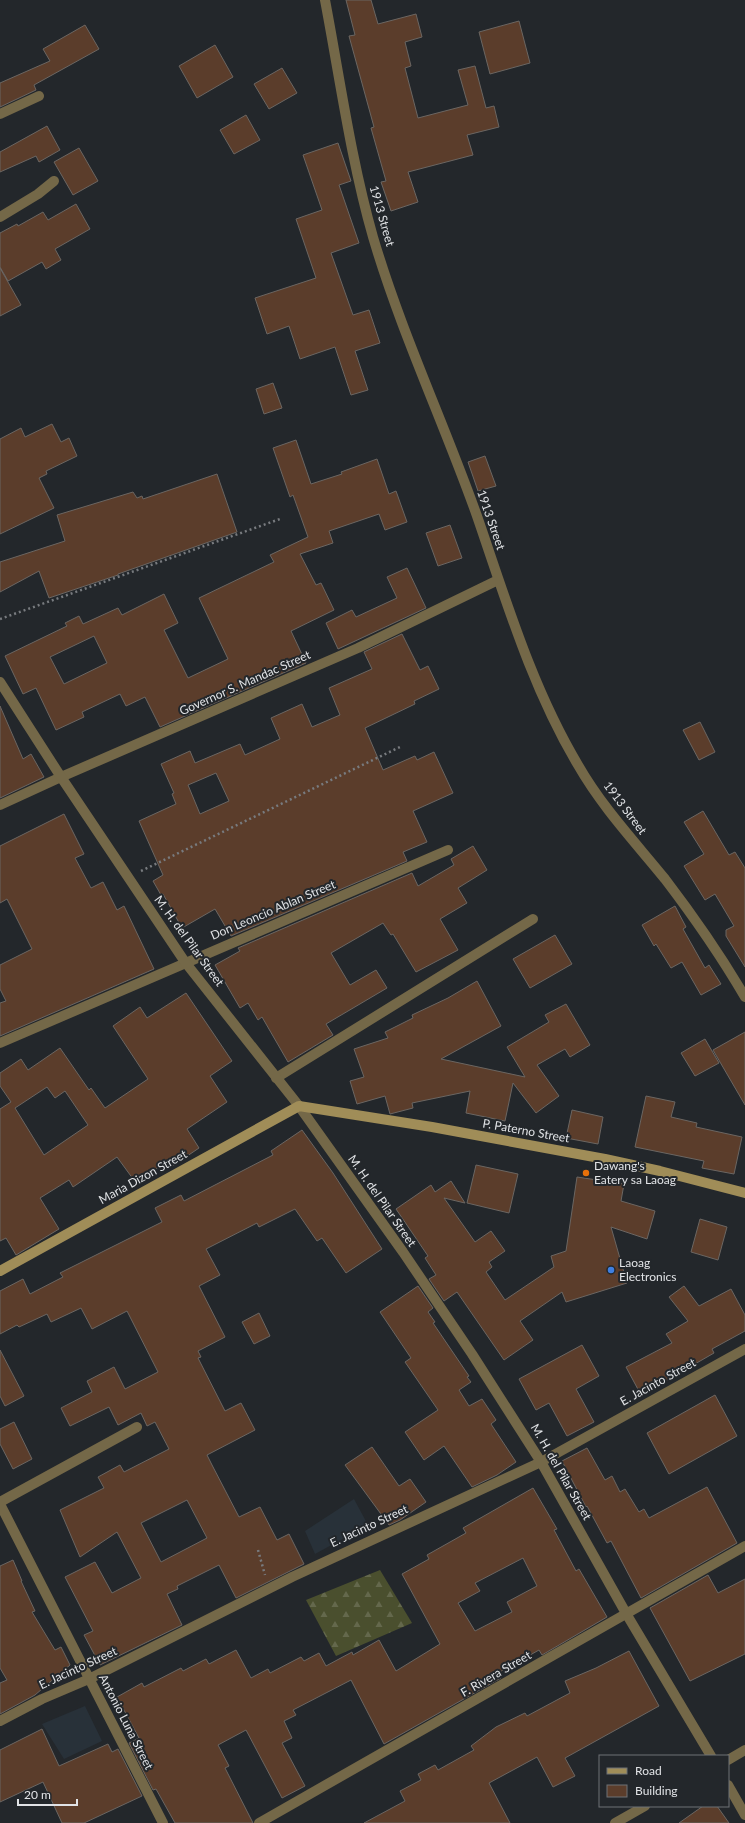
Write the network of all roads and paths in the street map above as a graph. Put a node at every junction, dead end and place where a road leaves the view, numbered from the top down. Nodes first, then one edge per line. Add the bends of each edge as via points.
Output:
1 (325, 0) edge
2 (39, 96) dead end
3 (0, 114) edge
4 (54, 181) dead end
5 (0, 217) edge
6 (280, 519) dead end
7 (498, 580) junction
8 (0, 619) edge
9 (0, 682) edge
10 (400, 747) dead end
11 (61, 777) junction
12 (0, 805) edge
13 (448, 850) dead end
14 (128, 877) junction
15 (533, 919) dead end
16 (185, 962) junction
17 (745, 997) edge
18 (0, 1043) edge
19 (276, 1078) junction
20 (299, 1106) junction
21 (745, 1193) edge
22 (0, 1271) edge
23 (745, 1349) edge
24 (137, 1427) dead end
25 (541, 1462) junction
26 (0, 1503) edge
27 (745, 1546) edge
28 (258, 1550) dead end
29 (269, 1589) junction
30 (627, 1615) junction
31 (89, 1679) junction
32 (0, 1721) edge
33 (745, 1750) edge
34 (710, 1755) edge
35 (729, 1759) edge
36 (729, 1787) edge
37 (643, 1807) edge
38 (745, 1815) edge
39 (163, 1823) edge
40 (259, 1823) edge
41 (615, 1823) edge

1 - 7 street, 1913 Street via 360,186 374,239 477,515
2 - 3 street
4 - 5 street via 33,198
6 - 8 path
7 - 11 street, Governor S. Mandac Street via 358,648
7 - 17 street, 1913 Street via 551,715 579,767 606,807 665,879 720,955
9 - 11 street, M. H. del Pilar Street
10 - 14 path
11 - 12 street, Governor S. Mandac Street
11 - 14 street, M. H. del Pilar Street
13 - 16 street, Don Leoncio Ablan Street
14 - 16 street, M. H. del Pilar Street
15 - 19 street
16 - 18 street, Don Leoncio Ablan Street
16 - 19 street, M. H. del Pilar Street
19 - 20 street, M. H. del Pilar Street
20 - 21 main road, P. Paterno Street via 432,1127 605,1159
20 - 22 main road, Maria Dizon Street
20 - 25 street, M. H. del Pilar Street via 403,1252
23 - 25 street, E. Jacinto Street
24 - 26 street
25 - 29 street, E. Jacinto Street
25 - 30 street, M. H. del Pilar Street
26 - 31 street, Antonio Luna Street
27 - 30 street, F. Rivera Street
28 - 29 path
29 - 31 street, E. Jacinto Street
30 - 34 street, M. H. del Pilar Street
30 - 40 street, F. Rivera Street
31 - 32 street, E. Jacinto Street
31 - 39 street, Antonio Luna Street
33 - 35 street
36 - 38 street
37 - 41 street

